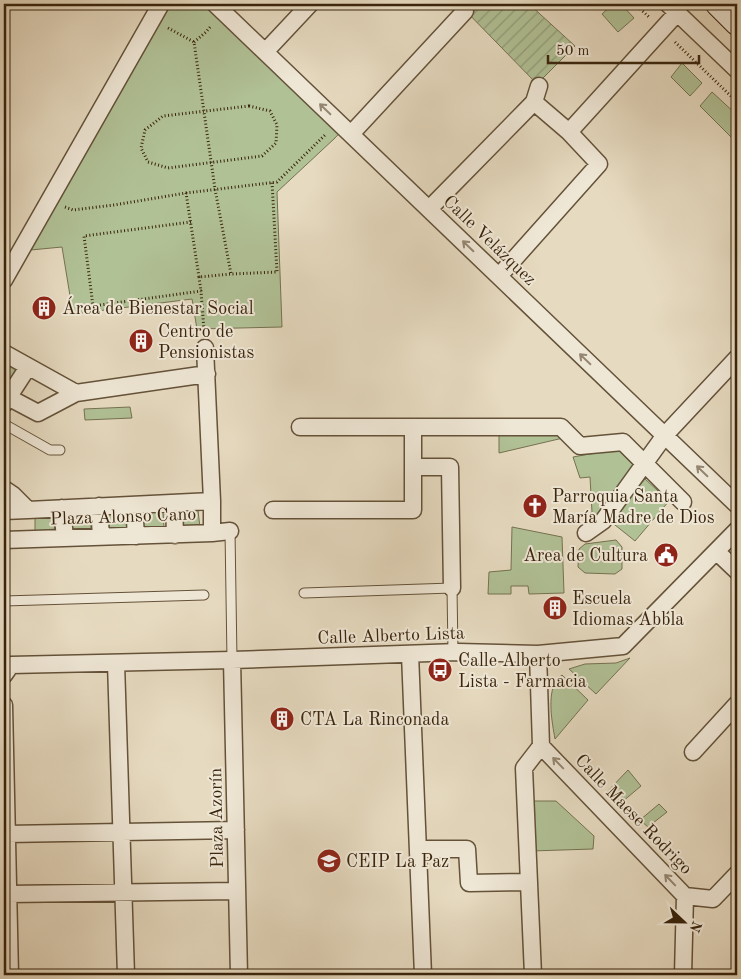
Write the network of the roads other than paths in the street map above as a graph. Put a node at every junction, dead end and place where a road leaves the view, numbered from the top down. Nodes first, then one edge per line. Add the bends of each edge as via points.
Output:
1 (161, 4) edge
2 (310, 4) edge
3 (718, 4) edge
4 (219, 7) edge
5 (673, 8) edge
6 (465, 11) dead end
7 (737, 23) edge
8 (265, 52) junction
9 (737, 70) edge
10 (539, 86) dead end
11 (534, 102) junction
12 (569, 132) junction
13 (351, 134) junction
14 (429, 209) junction
15 (499, 276) junction
16 (4, 280) edge
17 (205, 348) road end
18 (4, 353) edge
19 (737, 358) edge
20 (28, 366) junction
21 (207, 374) junction
22 (76, 393) junction
23 (5, 399) edge
24 (4, 424) edge
25 (300, 427) dead end
26 (413, 427) junction
27 (665, 435) junction
28 (60, 450) dead end
29 (645, 464) junction
30 (413, 467) junction
31 (4, 489) edge
32 (212, 501) junction
33 (683, 502) dead end
34 (174, 503) junction
35 (134, 505) junction
36 (737, 505) edge
37 (98, 506) junction
38 (62, 508) junction
39 (28, 510) junction
40 (273, 510) dead end
41 (4, 512) edge
42 (230, 530) joint
43 (737, 530) edge
44 (212, 533) junction
45 (586, 533) dead end
46 (175, 534) junction
47 (136, 536) junction
48 (101, 537) junction
49 (65, 538) junction
50 (4, 540) edge
51 (717, 552) junction
52 (737, 571) edge
53 (452, 588) junction
54 (304, 594) dead end
55 (204, 595) dead end
56 (4, 601) edge
57 (453, 652) junction
58 (410, 654) junction
59 (538, 654) junction
60 (232, 660) junction
61 (116, 663) junction
62 (4, 675) edge
63 (737, 704) edge
64 (4, 705) edge
65 (541, 746) junction
66 (693, 752) dead end
67 (236, 830) junction
68 (121, 832) junction
69 (7, 834) junction
70 (418, 849) junction
71 (737, 874) edge
72 (529, 882) junction
73 (237, 890) junction
74 (123, 892) junction
75 (8, 894) junction
76 (685, 896) junction
77 (10, 975) edge
78 (126, 975) edge
79 (239, 975) edge
80 (422, 975) edge
81 (533, 975) edge
82 (683, 975) edge

1 - 16 street
2 - 8 street
3 - 7 main road
4 - 8 street, Calle Velázquez
5 - 9 street
5 - 12 street via 662,30
6 - 13 street
13 -> 8 street, Calle Velázquez
10 - 11 street
11 - 12 street
11 - 14 street
12 - 15 street via 599,164
13 - 14 street, Calle Velázquez
15 -> 14 street, Calle Velázquez
27 -> 15 street, Calle Velázquez
17 - 21 street, Plaza Alonso Cano
18 - 20 street
19 - 27 street
20 - 22 street
20 - 23 street
21 - 22 street
21 - 32 street, Plaza Alonso Cano
22 - 23 street via 38,413
24 - 28 lane via 50,450
25 - 26 street
26 - 29 street via 561,428 580,446 624,442
26 - 30 street
27 - 29 street
36 -> 27 street, Calle Velázquez
29 - 33 street
29 - 45 street via 603,520
30 - 40 street via 413,510
30 - 53 street via 450,467
31 - 39 street, Plaza Alonso Cano
32 - 34 street, Plaza Alonso Cano
32 - 44 street, Plaza Alonso Cano
34 - 35 street, Plaza Alonso Cano
34 - 46 street
35 - 37 street, Plaza Alonso Cano
35 - 47 street
37 - 38 street, Plaza Alonso Cano
37 - 48 street
38 - 39 street, Plaza Alonso Cano
38 - 49 street
39 - 41 street, Plaza Alonso Cano
42 - 44 street
42 - 60 lane
43 - 51 street, Calle Alberto Lista
44 - 46 street, Plaza Alonso Cano
46 - 47 street, Plaza Alonso Cano
47 - 48 street, Plaza Alonso Cano
48 - 49 street, Plaza Alonso Cano
49 - 50 street, Plaza Alonso Cano
51 - 52 street
51 - 59 street, Calle Alberto Lista via 623,646
53 - 54 lane
53 - 57 lane
55 - 56 lane
57 - 58 street, Calle Alberto Lista
57 - 59 street, Calle Alberto Lista
58 - 60 street, Calle Alberto Lista
58 - 70 street
59 - 65 street
60 - 61 street, Calle Alberto Lista
60 - 67 street, Plaza Azorín
61 - 62 street, Calle Alberto Lista via 11,665
61 - 68 street
63 - 66 street
64 - 69 street
65 - 72 street via 524,768
76 -> 65 street, Calle Maese Rodrigo
67 - 68 street
67 - 73 street, Plaza Azorín
68 - 69 street
68 - 74 street
69 - 75 street
70 - 72 street via 467,849 469,883
70 - 80 street
71 - 76 street via 712,899
72 - 81 street
73 - 74 street
73 - 79 street, Plaza Azorín
74 - 75 street
74 - 78 street
75 - 77 street
76 - 82 street, Calle Maese Rodrigo

